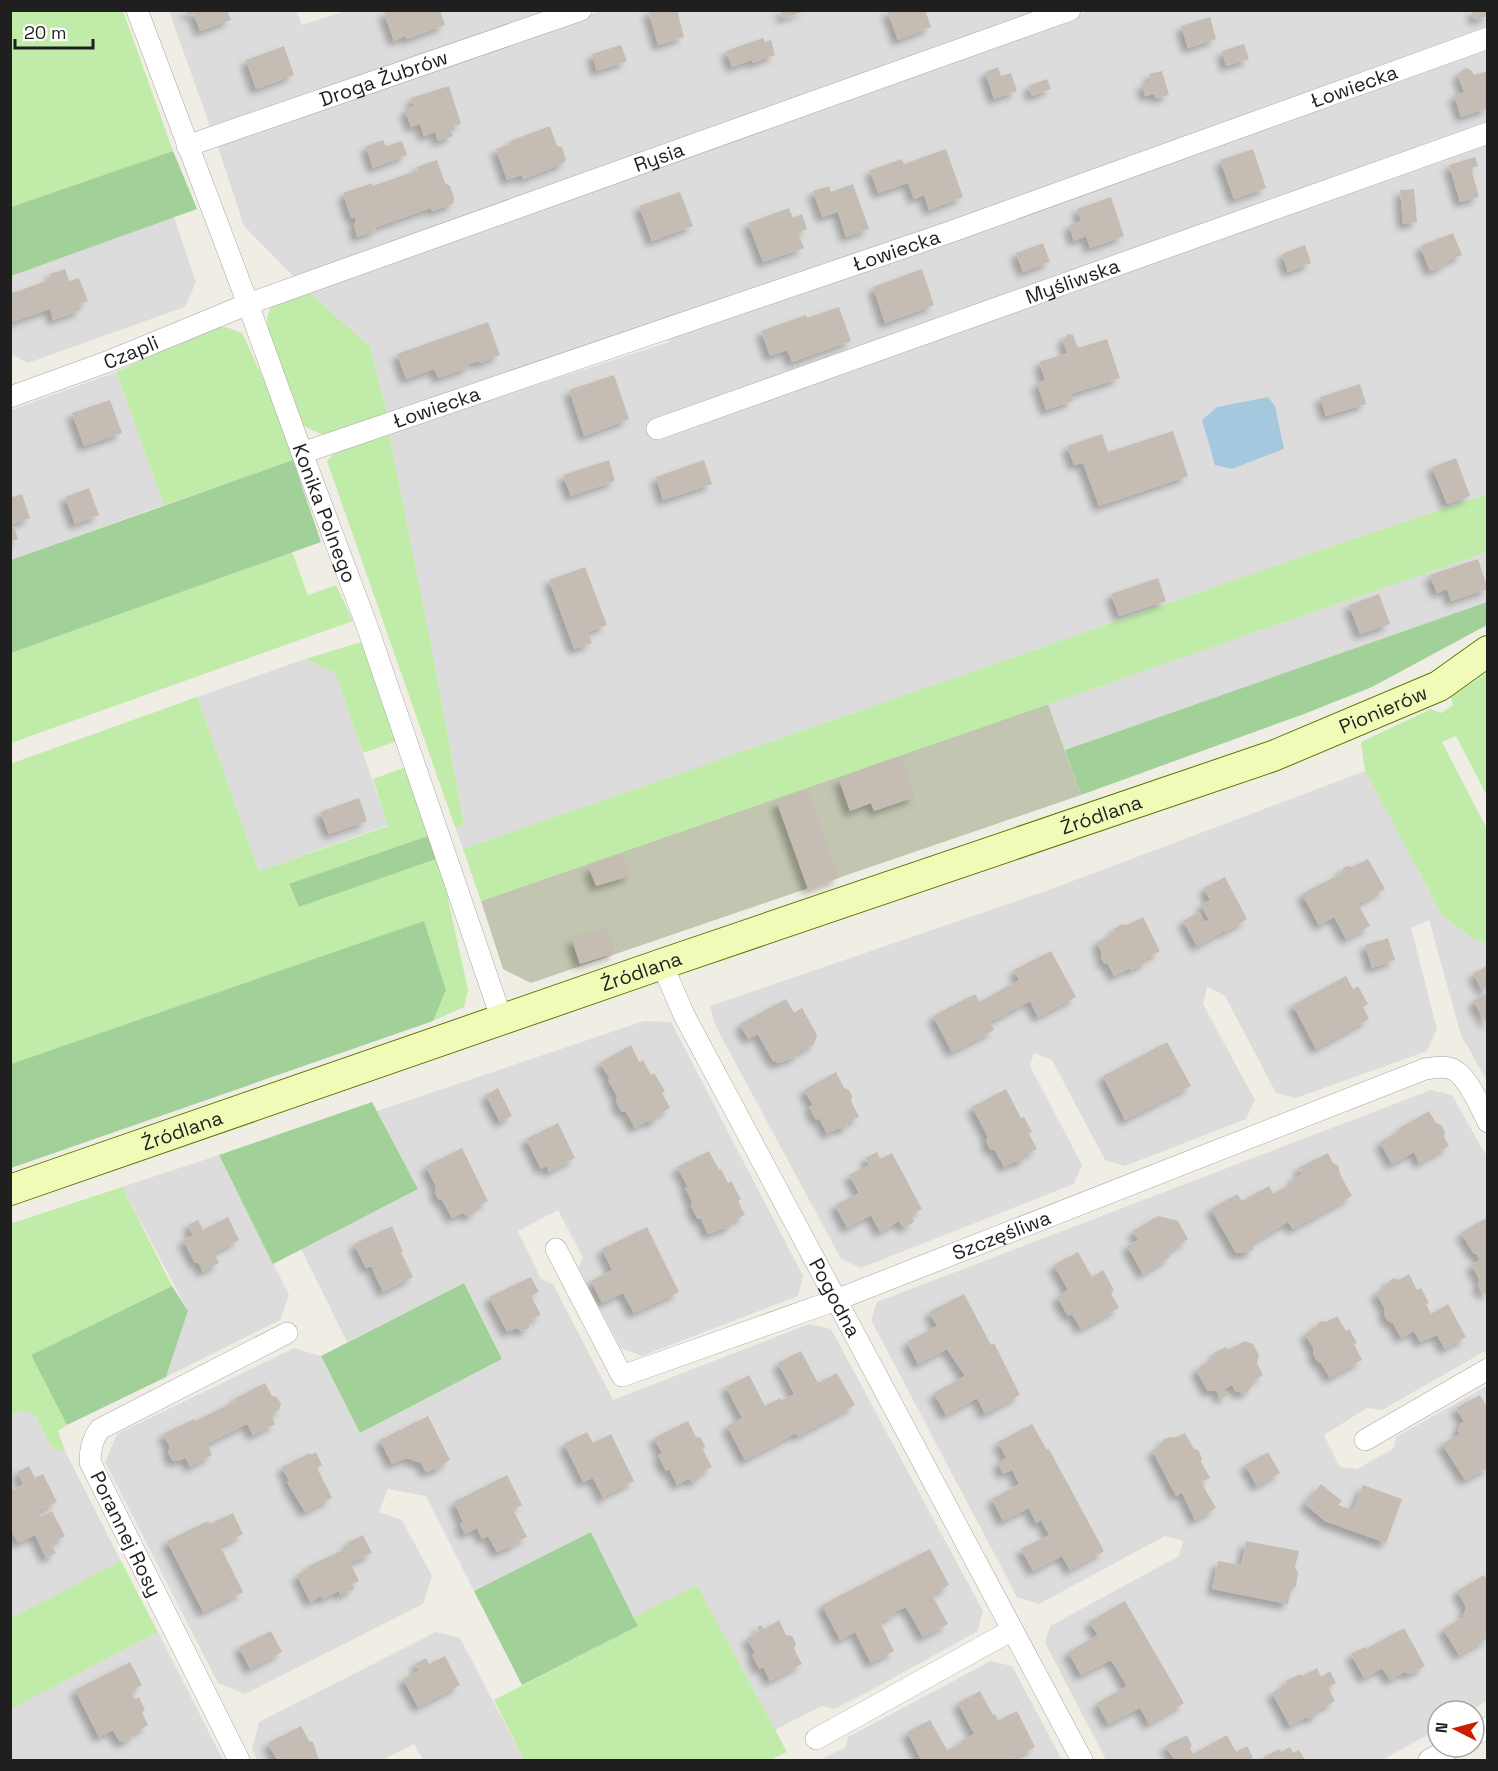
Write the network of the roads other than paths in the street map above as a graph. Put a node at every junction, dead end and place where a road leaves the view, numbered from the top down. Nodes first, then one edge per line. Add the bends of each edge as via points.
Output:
1 (137, 10) edge
2 (581, 10) edge
3 (1070, 10) edge
4 (1488, 38) edge
5 (1488, 133) edge
6 (187, 146) junction
7 (248, 304) junction
8 (10, 397) edge
9 (657, 429) dead end
10 (302, 453) junction
11 (1488, 651) edge
12 (1274, 756) joint
13 (662, 964) junction
14 (502, 1020) junction
15 (1488, 1122) edge
16 (10, 1190) edge
17 (556, 1249) dead end
18 (836, 1300) junction
19 (287, 1333) dead end
20 (1488, 1369) edge
21 (1365, 1440) dead end
22 (1012, 1630) junction
23 (816, 1738) dead end
24 (239, 1761) edge
25 (1082, 1761) edge

1 - 6 street, Konika Polnego
2 - 6 street, Droga Żubrów
3 - 7 street, Rysia
4 - 10 street, Łowiecka via 950,232
5 - 9 street, Myśliwska
6 - 7 street, Konika Polnego
7 - 8 street, Czapli
7 - 10 street, Konika Polnego
10 - 14 street, Konika Polnego via 367,626
11 - 12 main road, Pionierów via 1439,686
12 - 13 main road, Źródlana
13 - 14 main road, Źródlana
13 - 18 street, Pogodna via 684,1015
14 - 16 main road, Źródlana
15 - 18 street, Szczęśliwa via 1457,1072 1449,1068 1425,1069
17 - 18 street, Szczęśliwa via 622,1376
18 - 22 street, Pogodna
19 - 24 street, Porannej Rosy via 100,1429 90,1450 90,1462
20 - 21 street
22 - 23 street
22 - 25 street, Pogodna

